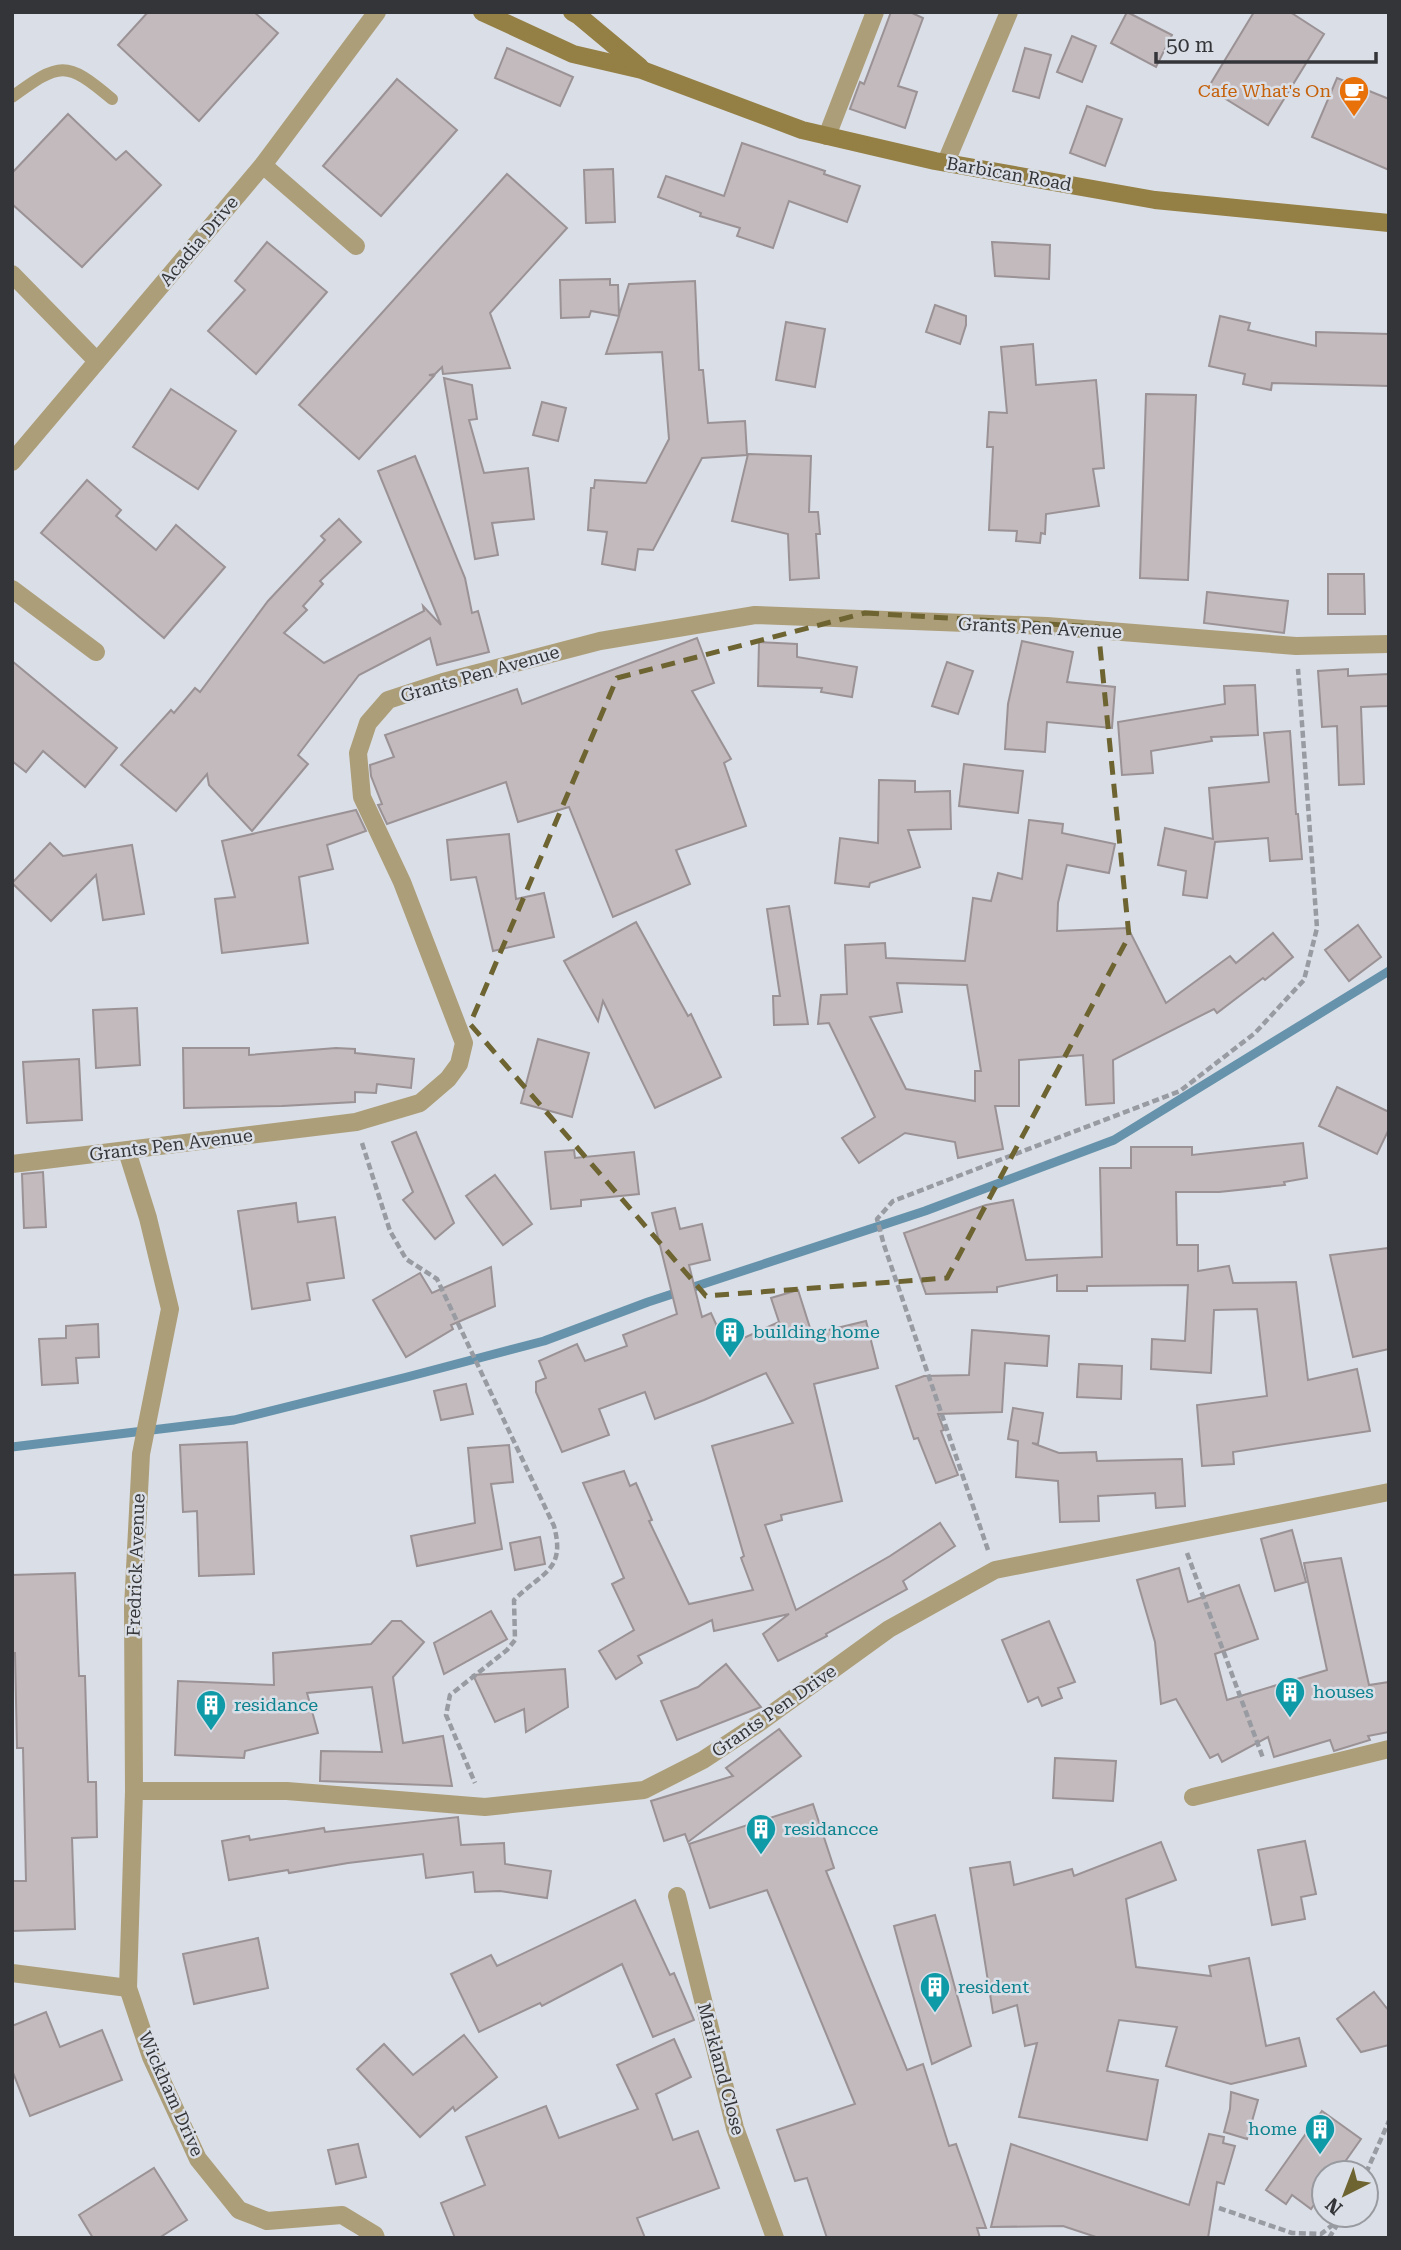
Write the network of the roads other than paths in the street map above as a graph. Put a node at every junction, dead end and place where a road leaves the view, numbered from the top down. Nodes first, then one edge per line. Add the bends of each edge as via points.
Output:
1 (377, 12) edge
2 (482, 12) edge
3 (572, 12) edge
4 (875, 12) edge
5 (1009, 12) edge
6 (642, 70) junction
7 (12, 97) edge
8 (112, 99) dead end
9 (827, 136) junction
10 (946, 162) junction
11 (263, 165) junction
12 (1389, 223) edge
13 (356, 246) dead end
14 (12, 274) edge
15 (97, 361) junction
16 (12, 462) edge
17 (12, 589) edge
18 (1389, 644) edge
19 (96, 652) dead end
20 (127, 1151) junction
21 (12, 1164) edge
22 (1389, 1492) edge
23 (1389, 1749) edge
24 (134, 1791) junction
25 (1193, 1797) dead end
26 (677, 1896) dead end
27 (12, 1973) edge
28 (128, 1988) junction
29 (773, 2237) edge
30 (376, 2238) edge

1 - 11 street, Acadia Drive
2 - 6 main road, Barbican Road via 573,54
3 - 6 main road, Barbican Road
4 - 9 street
5 - 10 street
6 - 9 main road, Barbican Road
7 - 8 lane via 44,74 66,70 84,75
9 - 10 main road, Barbican Road
10 - 12 main road, Barbican Road via 1155,200
11 - 13 street
11 - 15 street, Acadia Drive
14 - 15 street
15 - 16 street, Acadia Drive
17 - 19 street
18 - 20 street, Grants Pen Avenue via 1296,646 1047,626 755,615 600,641 388,700 368,723 358,753 362,797 402,882 464,1043 459,1064 420,1102 356,1122
20 - 21 street, Grants Pen Avenue
20 - 24 street, Fredrick Avenue via 170,1310 141,1454 133,1607
22 - 24 street, Grants Pen Drive via 995,1570 889,1629 703,1760 644,1790 485,1807 287,1791
23 - 25 street
24 - 28 street, Fredrick Avenue
26 - 29 street, Markland Close via 735,2127
27 - 28 street
28 - 30 street, Wickham Drive via 151,2057 198,2159 239,2210 267,2221 342,2215

